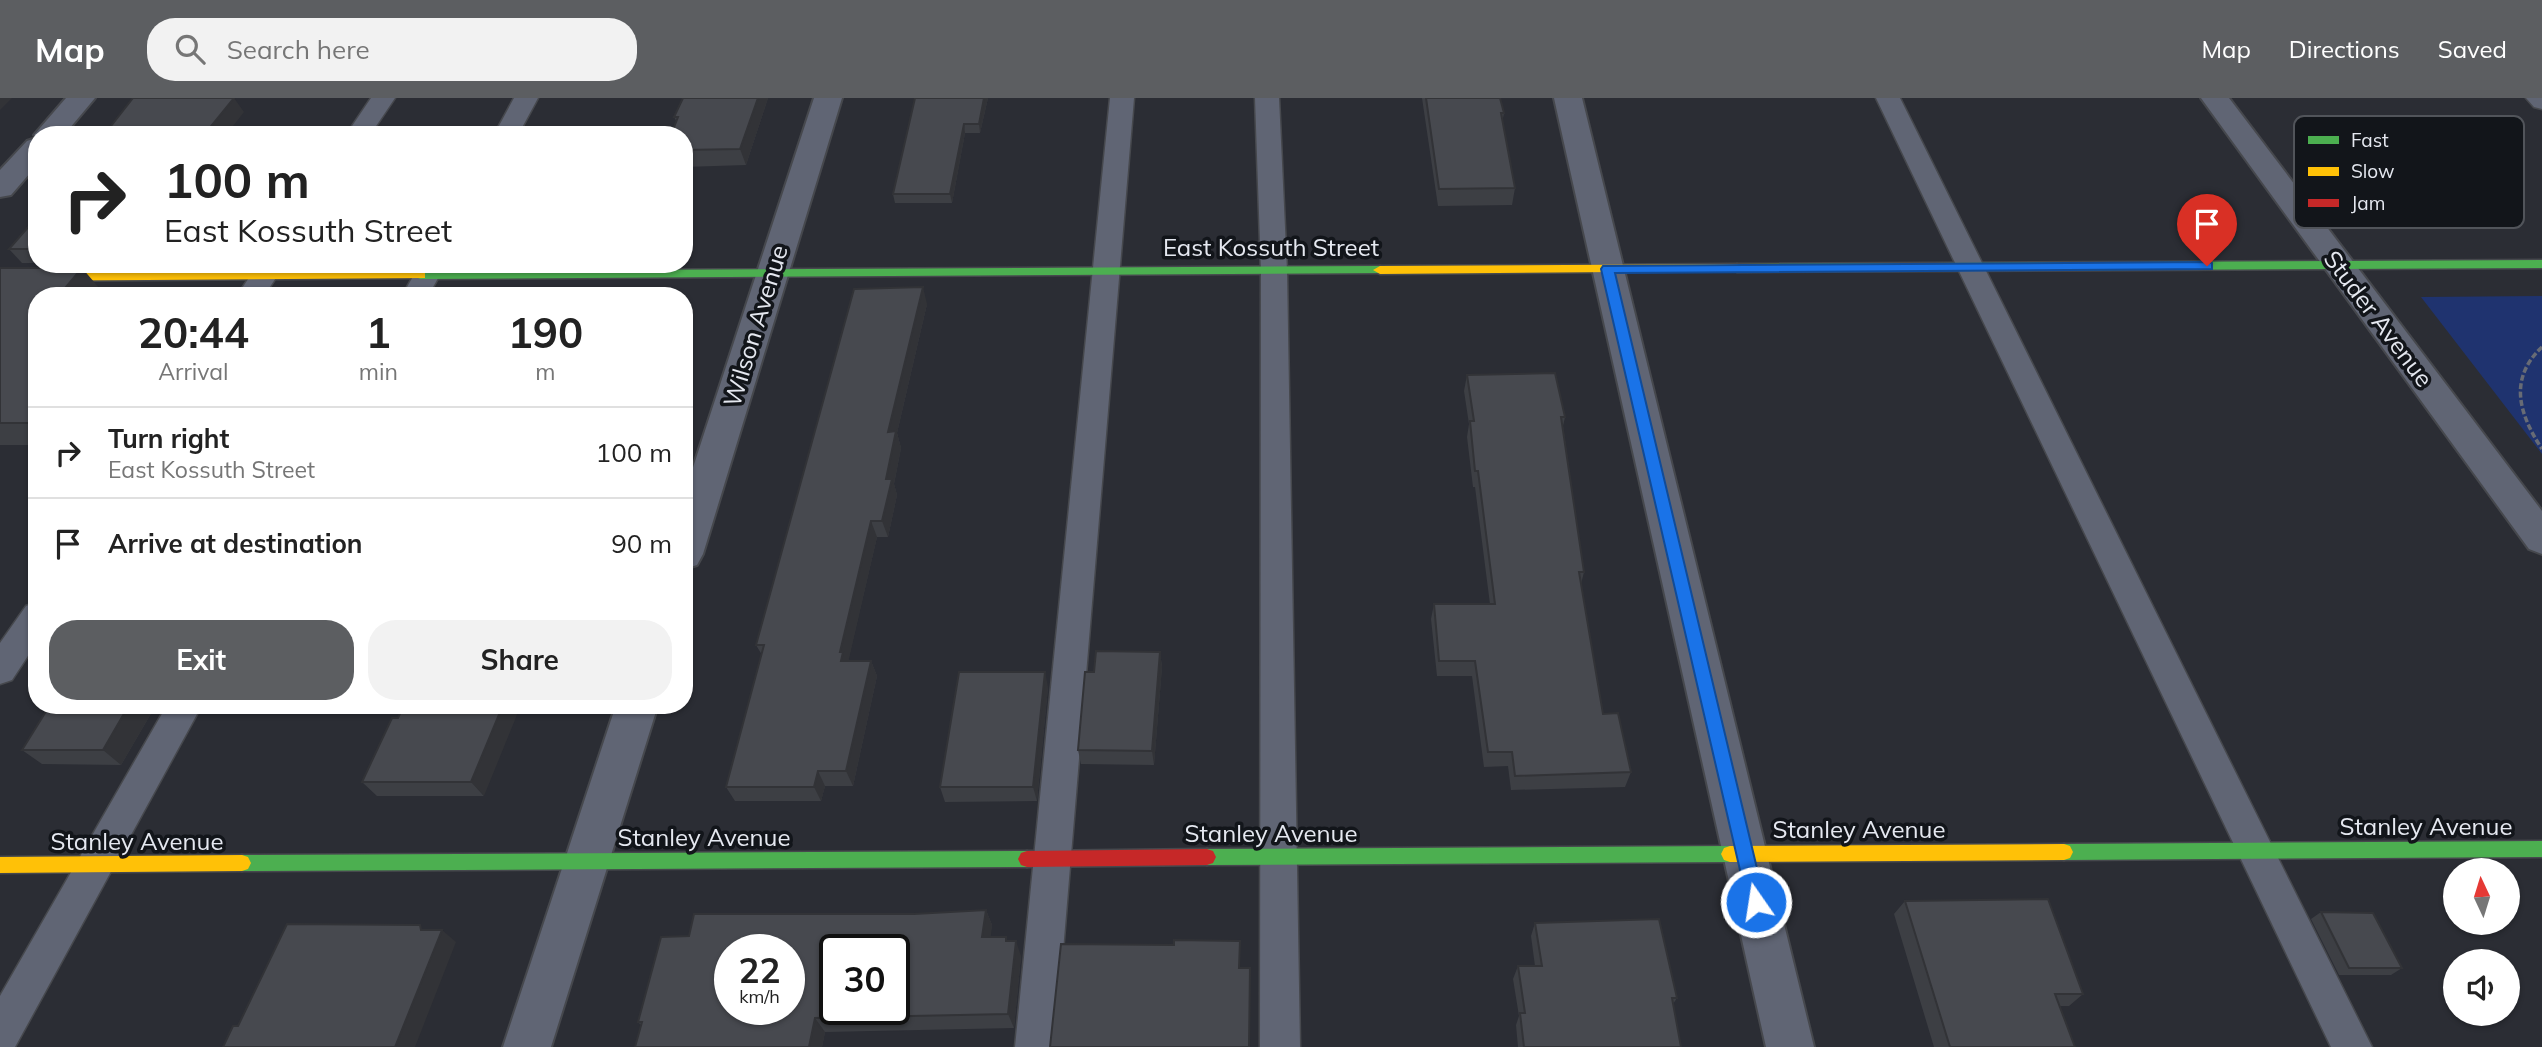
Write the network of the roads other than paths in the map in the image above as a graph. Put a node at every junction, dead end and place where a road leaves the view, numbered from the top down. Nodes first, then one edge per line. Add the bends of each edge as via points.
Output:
1 (81, 98) edge
2 (383, 98) edge
3 (526, 98) edge
4 (828, 98) edge
5 (1122, 98) edge
6 (1267, 98) edge
7 (1568, 98) edge
8 (1888, 98) edge
9 (2215, 98) edge
10 (2538, 98) edge
11 (2542, 102) edge
12 (56, 126) edge
13 (364, 126) edge
14 (511, 126) edge
15 (28, 157) edge
16 (0, 188) edge
17 (2294, 204) edge
18 (2312, 228) edge
19 (2542, 264) edge
20 (2339, 265) junction
21 (1971, 267) junction
22 (1608, 269) junction
23 (1274, 271) junction
24 (1108, 272) junction
25 (772, 273) junction
26 (0, 277) edge
27 (425, 278) edge
28 (262, 279) edge
29 (693, 525) edge
30 (2542, 539) edge
31 (28, 628) edge
32 (0, 670) edge
33 (180, 714) edge
34 (634, 714) edge
35 (2542, 849) edge
36 (2256, 850) junction
37 (1744, 854) junction
38 (1278, 857) junction
39 (1054, 859) junction
40 (588, 862) junction
41 (0, 865) edge
42 (95, 865) junction
43 (0, 1034) edge
44 (527, 1047) edge
45 (1035, 1047) edge
46 (1280, 1047) edge
47 (1790, 1047) edge
48 (2352, 1047) edge

1 - 12 street
2 - 13 lane
3 - 14 lane
4 - 25 street, Wilson Avenue
5 - 24 lane
6 - 23 lane
7 - 22 street
8 - 21 lane
9 - 17 street, Studer Avenue
10 - 11 lane
15 - 16 street
18 - 20 street, Studer Avenue
19 - 20 street, East Kossuth Street
20 - 21 street, East Kossuth Street
20 - 30 street, Studer Avenue
21 - 22 street, East Kossuth Street
21 - 36 lane
22 - 23 street, East Kossuth Street
22 - 37 street
23 - 24 street, East Kossuth Street
23 - 38 lane
24 - 25 street, East Kossuth Street
24 - 39 lane
25 - 27 street, East Kossuth Street
25 - 29 street, Wilson Avenue
26 - 28 street, East Kossuth Street
27 - 28 street, East Kossuth Street
31 - 32 lane
33 - 42 lane
34 - 40 street
35 - 36 street, Stanley Avenue
36 - 37 street, Stanley Avenue
36 - 48 lane
37 - 38 street, Stanley Avenue
37 - 47 street
38 - 39 street, Stanley Avenue
38 - 46 lane
39 - 40 street, Stanley Avenue
39 - 45 lane
40 - 42 street, Stanley Avenue
40 - 44 street
41 - 42 street, Stanley Avenue
42 - 43 lane

